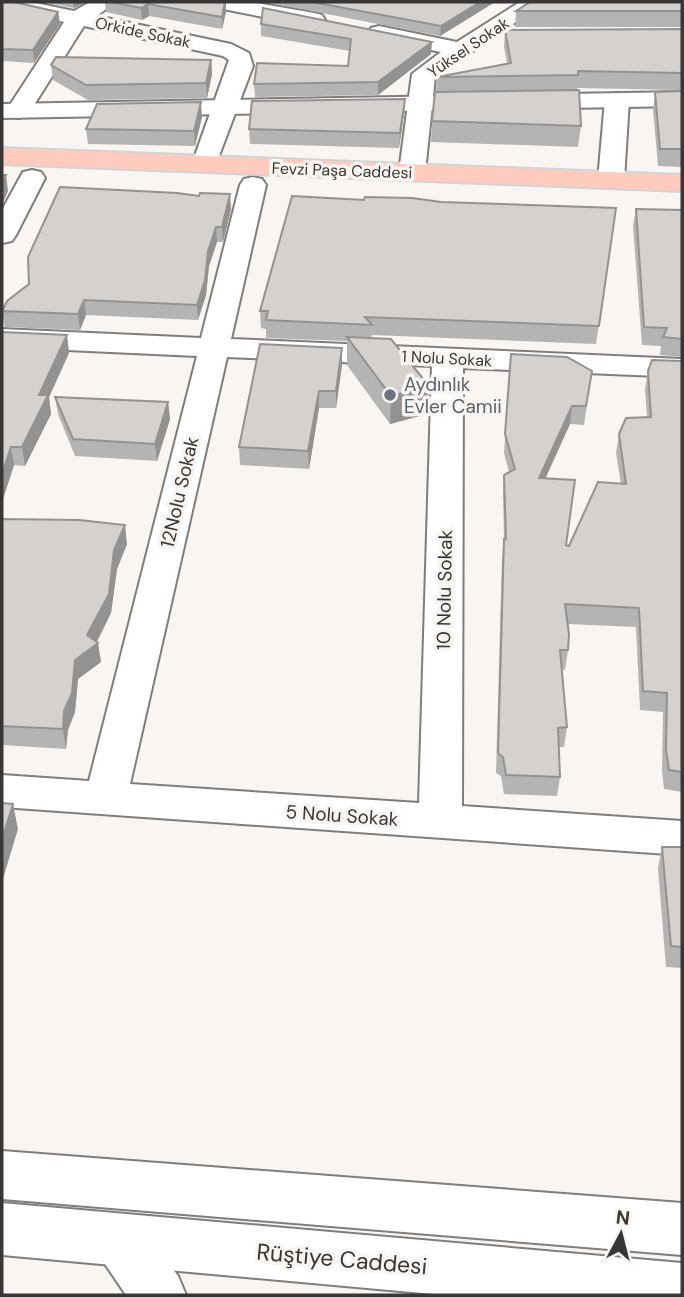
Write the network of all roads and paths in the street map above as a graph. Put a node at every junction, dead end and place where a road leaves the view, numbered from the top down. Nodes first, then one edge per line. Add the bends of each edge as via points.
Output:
1 (2, 2) edge
2 (104, 2) edge
3 (218, 2) edge
4 (534, 2) edge
5 (78, 18) junction
6 (326, 19) edge
7 (358, 29) edge
8 (483, 37) junction
9 (523, 37) edge
10 (463, 50) junction
11 (682, 99) edge
12 (617, 100) junction
13 (419, 102) junction
14 (12, 105) edge
15 (226, 106) junction
16 (2, 156) edge
17 (205, 164) junction
18 (412, 172) junction
19 (2, 177) edge
20 (32, 178) junction
21 (611, 180) junction
22 (682, 183) edge
23 (253, 185) junction
24 (682, 202) edge
25 (2, 234) edge
26 (2, 338) edge
27 (214, 347) junction
28 (448, 358) junction
29 (682, 369) edge
30 (2, 791) edge
31 (106, 798) junction
32 (440, 821) junction
33 (682, 838) edge
34 (2, 1175) edge
35 (2, 1229) edge
36 (682, 1229) edge
37 (120, 1240) junction
38 (682, 1290) edge
39 (158, 1295) edge

1 - 5 street, Orkide Sokak
2 - 5 street
3 - 6 street
4 - 8 street, Yüksel Sokak
5 - 14 street
5 - 15 street, Orkide Sokak via 231,51 241,58 241,65
7 - 10 street
8 - 9 street
8 - 10 street, Yüksel Sokak
10 - 13 street, Yüksel Sokak via 424,74
11 - 12 street
12 - 13 street
12 - 21 street
13 - 15 street
13 - 18 street, Yüksel Sokak
14 - 15 street
15 - 17 street
16 - 17 main road, Fevzi Paşa Caddesi
17 - 18 main road, Fevzi Paşa Caddesi
18 - 21 main road, Fevzi Paşa Caddesi
19 - 20 main road, Fevzi Paşa Caddesi
20 - 23 main road, Fevzi Paşa Caddesi
20 - 25 street
21 - 22 main road, Fevzi Paşa Caddesi
23 - 24 main road, Fevzi Paşa Caddesi
23 - 27 street, 12Nolu Sokak
26 - 27 street, 1 Nolu Sokak
27 - 28 street, 1 Nolu Sokak
27 - 31 street, 12Nolu Sokak
28 - 29 street, 1 Nolu Sokak
28 - 32 street, 10 Nolu Sokak
30 - 31 street, 5 Nolu Sokak
31 - 32 street, 5 Nolu Sokak
32 - 33 street, 5 Nolu Sokak
34 - 36 street
35 - 37 street, Rüştiye Caddesi
37 - 38 street, Rüştiye Caddesi
37 - 39 street

